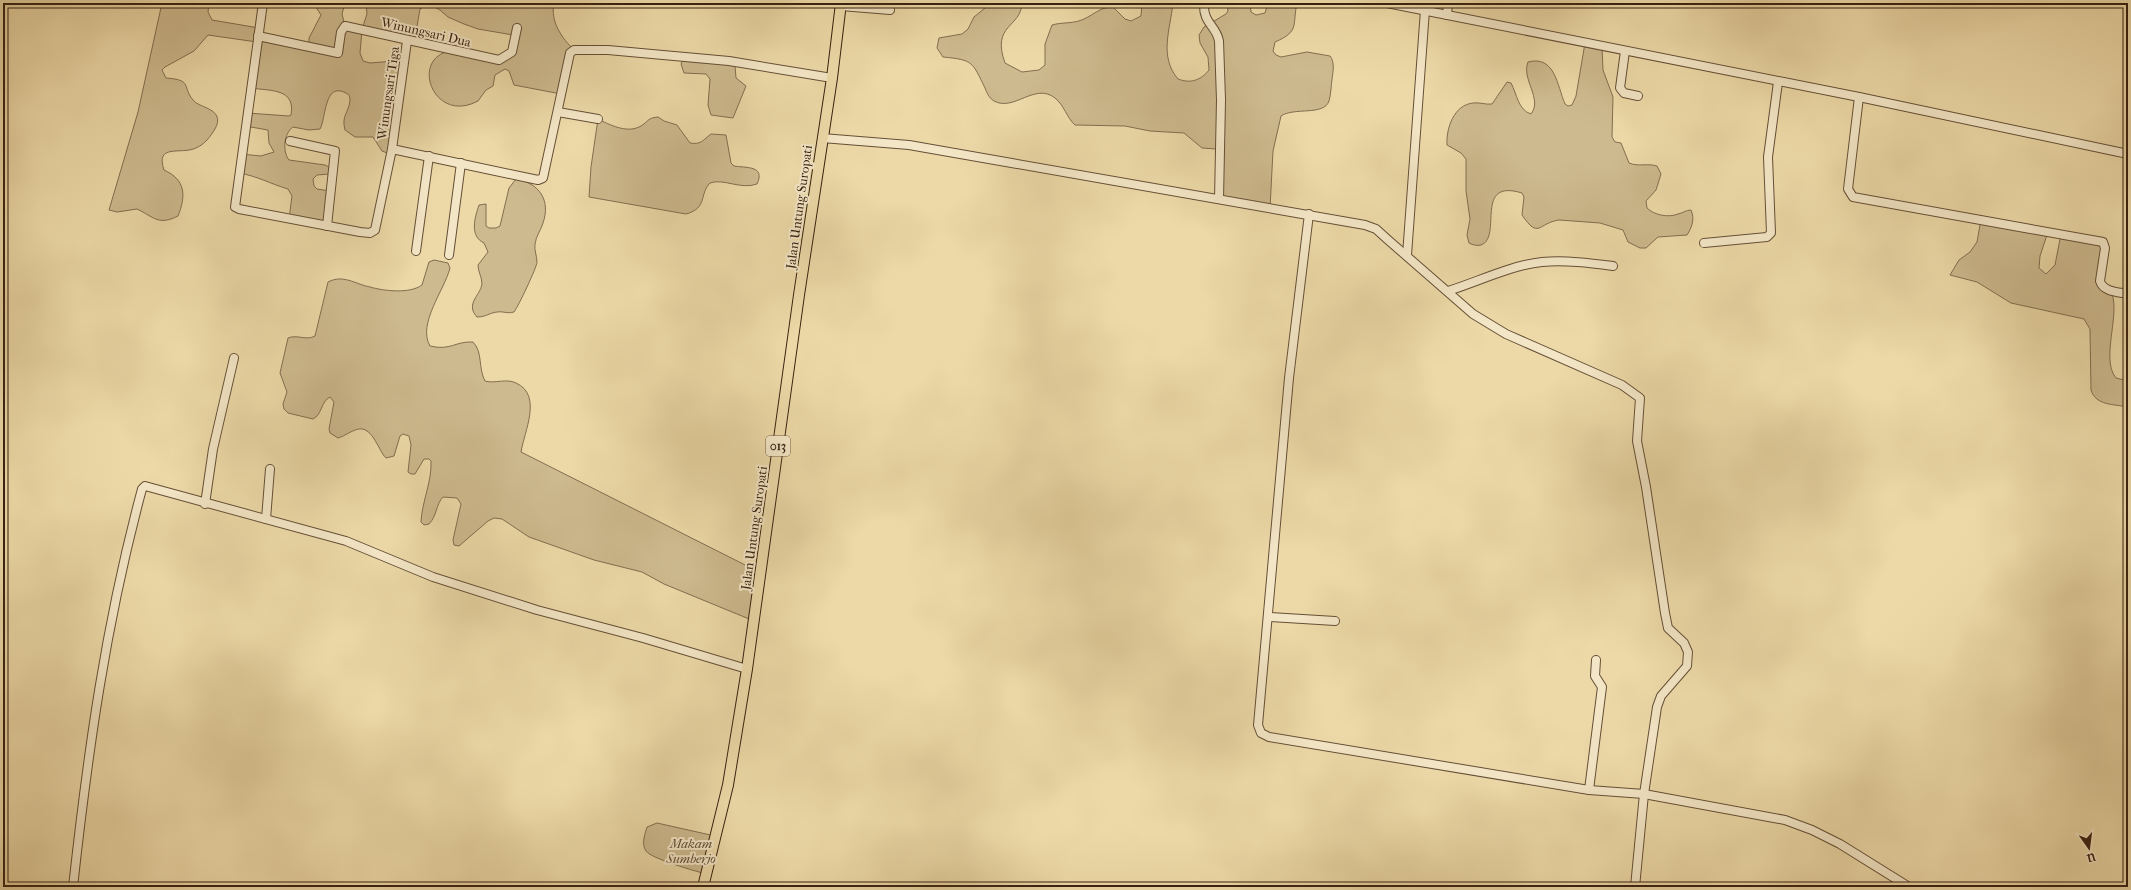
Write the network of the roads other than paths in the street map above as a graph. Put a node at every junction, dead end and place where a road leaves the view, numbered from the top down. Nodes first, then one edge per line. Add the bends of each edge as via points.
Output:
1 (263, 3) edge
2 (1204, 3) edge
3 (1387, 3) edge
4 (1448, 3) edge
5 (841, 4) edge
6 (890, 10) dead end
7 (1425, 10) junction
8 (1447, 14) junction
9 (518, 28) dead end
10 (258, 36) junction
11 (407, 41) junction
12 (1625, 51) junction
13 (832, 78) junction
14 (1778, 82) junction
15 (1638, 96) dead end
16 (1859, 97) junction
17 (558, 112) junction
18 (598, 119) dead end
19 (822, 138) junction
20 (290, 141) dead end
21 (392, 149) junction
22 (2128, 154) edge
23 (430, 156) junction
24 (461, 163) junction
25 (1220, 199) junction
26 (1309, 214) junction
27 (327, 226) junction
28 (1704, 243) dead end
29 (416, 251) dead end
30 (449, 255) dead end
31 (1407, 255) junction
32 (1613, 266) dead end
33 (1448, 292) junction
34 (2128, 294) edge
35 (234, 358) dead end
36 (270, 469) dead end
37 (205, 504) junction
38 (266, 519) junction
39 (1269, 617) junction
40 (1335, 621) dead end
41 (1596, 660) dead end
42 (747, 669) junction
43 (1589, 790) junction
44 (1644, 794) junction
45 (73, 887) edge
46 (703, 887) edge
47 (1635, 887) edge
48 (1909, 887) edge

1 - 10 street
2 - 25 street via 1206,19 1218,34 1219,42
3 - 7 street
4 - 8 street
5 - 6 street
5 - 13 main road, Jalan Untung Suropati / 013
7 - 8 street
7 - 31 street
8 - 12 street
9 - 11 street, Winungsari Dua via 512,52 499,60
10 - 11 street, Winungsari Dua via 338,53 341,32 345,26
10 - 27 street, Winungsari Tiga via 235,207
11 - 21 street, Winungsari Tiga
12 - 14 street
12 - 15 street via 1620,88 1624,93
13 - 17 street via 728,61 580,49 570,53
13 - 19 main road, Jalan Untung Suropati / 013
14 - 16 street
14 - 28 street via 1768,157 1771,233 1767,237
16 - 22 street
16 - 34 street via 1848,189 1853,197 2103,242 2105,248 2101,286
17 - 18 street
17 - 24 street via 543,178 538,180
19 - 25 street via 909,145
19 - 42 main road, Jalan Untung Suropati / 013
20 - 27 street via 335,151
21 - 23 street
21 - 27 street, Winungsari Tiga via 375,230 370,233
23 - 24 street
23 - 29 street
24 - 30 street
25 - 26 street
26 - 31 street via 1370,227
26 - 39 street via 1289,378
31 - 33 street
32 - 33 street via 1544,262 1528,264
33 - 44 street via 1473,314 1506,334 1622,385 1640,398 1637,441 1665,613 1668,628 1684,643 1688,652 1687,666 1661,696 1657,707
35 - 37 street via 213,449
36 - 38 street
37 - 38 street
37 - 45 street via 150,486 142,489 129,533 98,685
38 - 42 street via 346,541 433,577 530,608
39 - 40 street
39 - 43 street via 1258,725 1261,733
41 - 43 street via 1594,676 1602,687
42 - 46 main road, Jalan Untung Suropati / 013 via 728,785
43 - 44 street
44 - 47 street
44 - 48 street via 1785,820 1840,844

